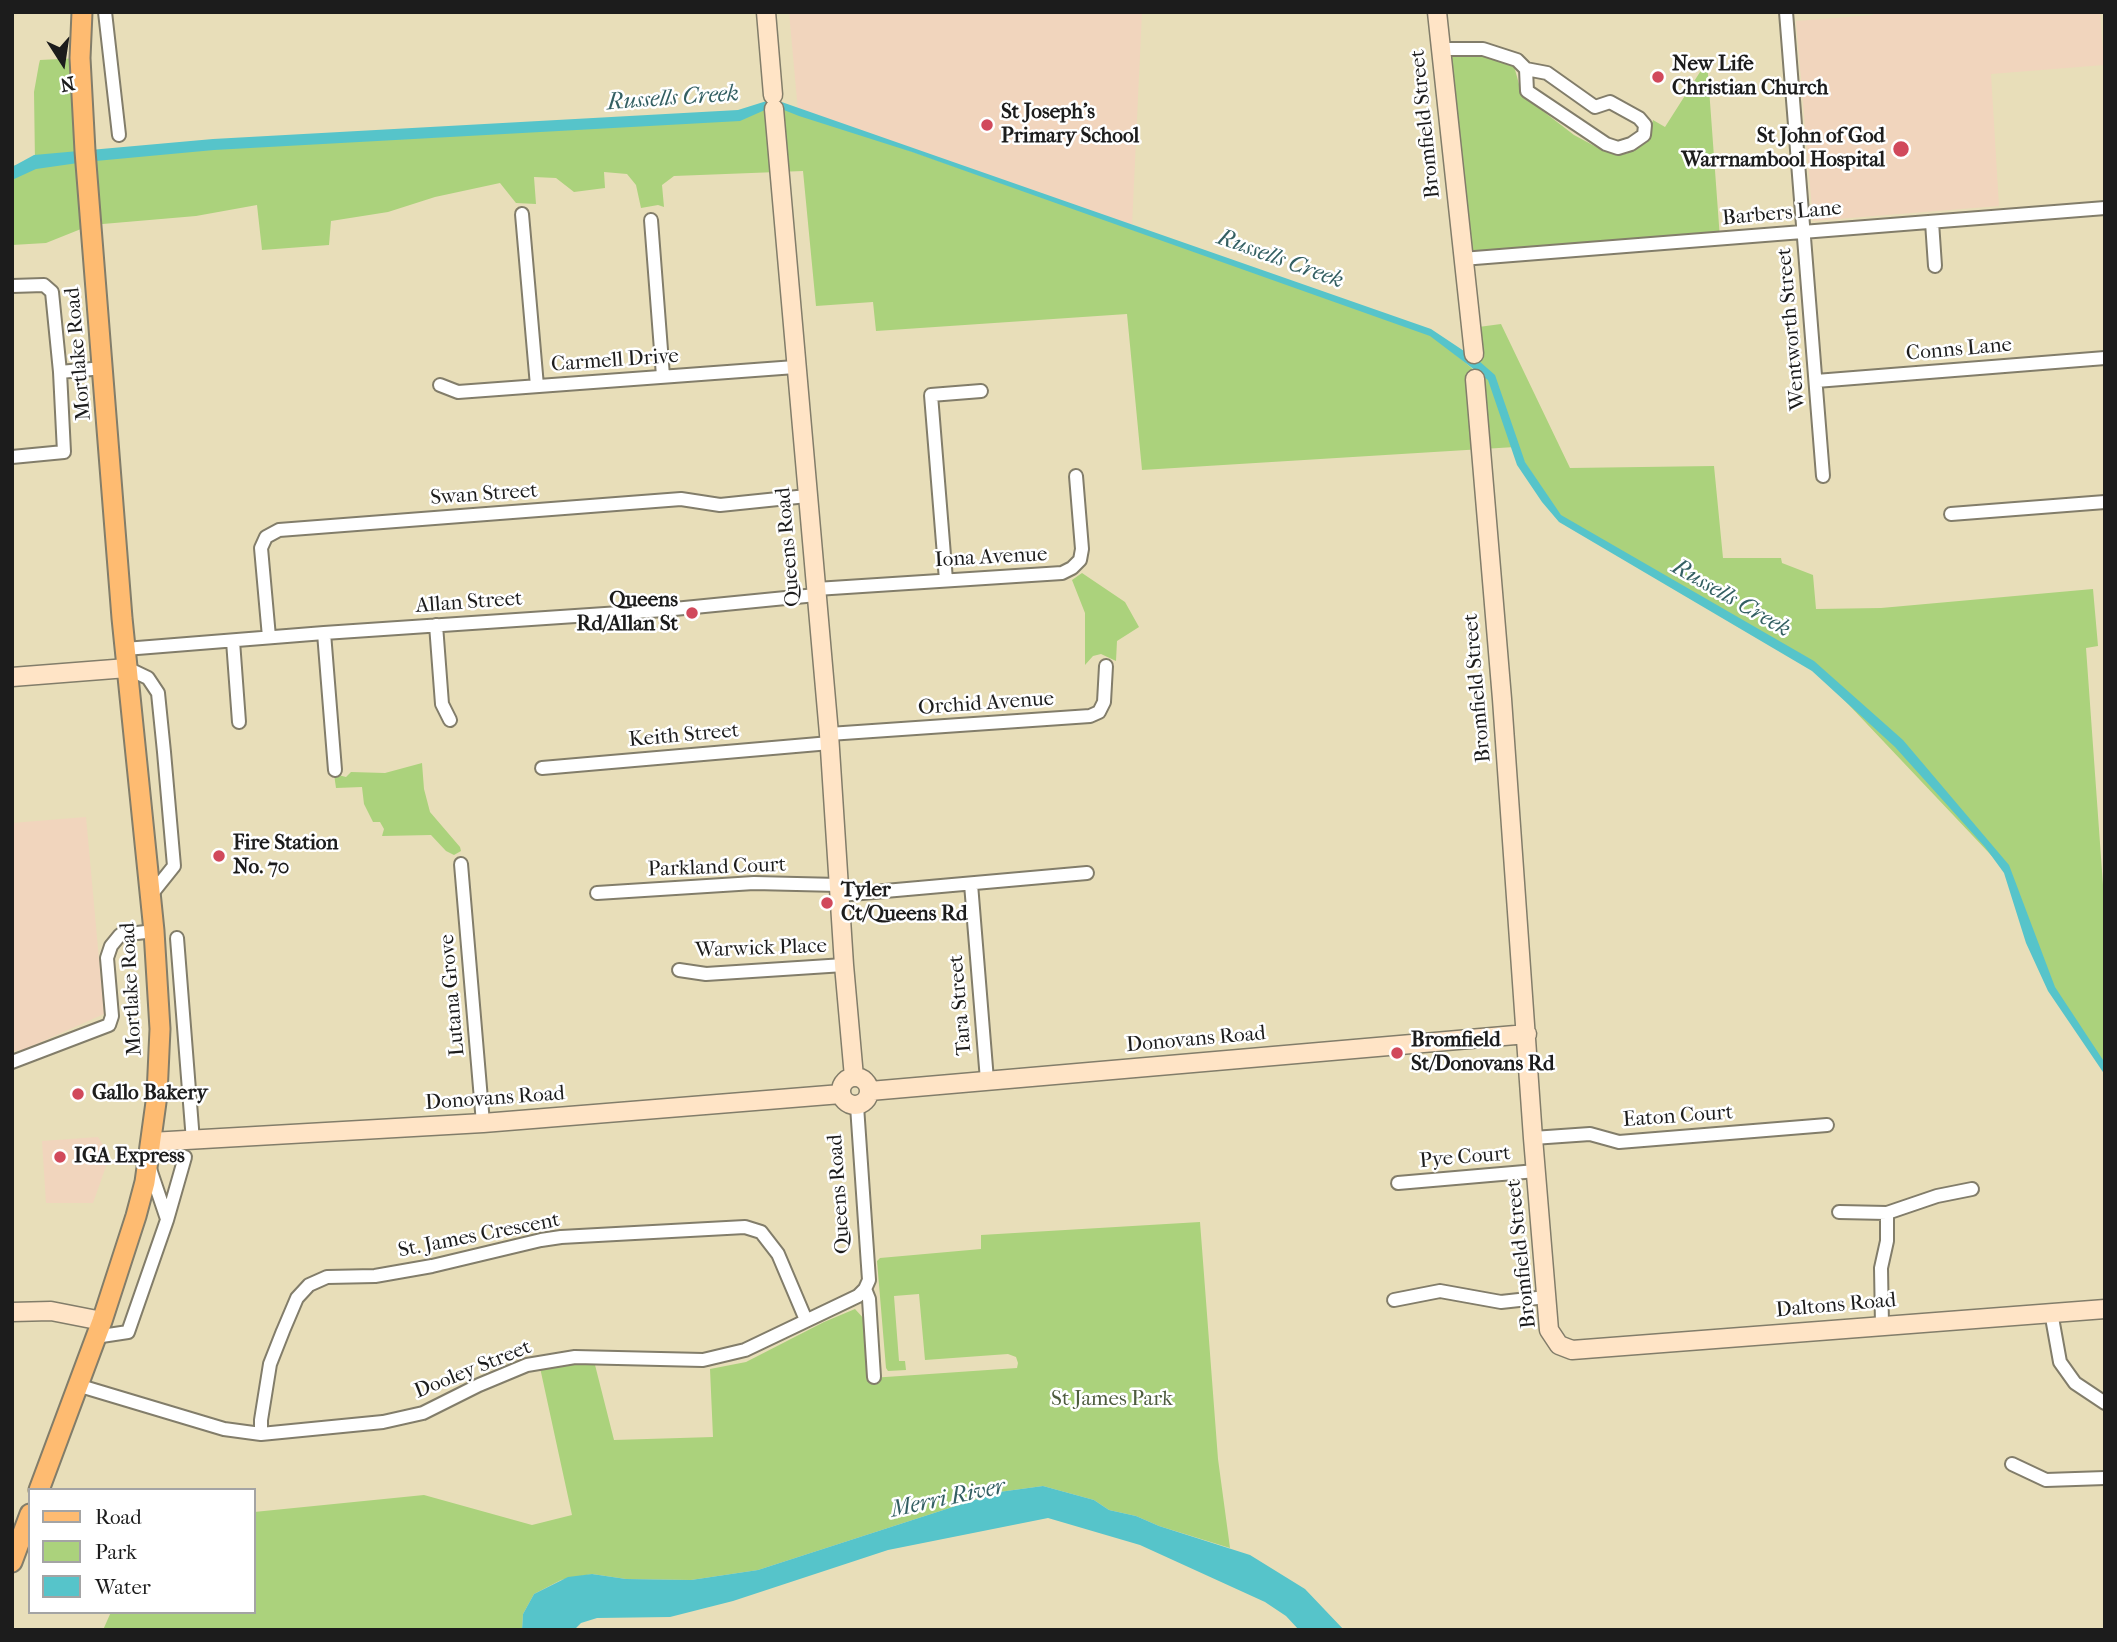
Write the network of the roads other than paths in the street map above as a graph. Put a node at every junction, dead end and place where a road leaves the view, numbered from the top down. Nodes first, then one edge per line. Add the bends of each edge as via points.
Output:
1 (76, 12) edge
2 (82, 12) edge
3 (105, 12) edge
4 (766, 12) edge
5 (1437, 12) edge
6 (1786, 12) edge
7 (80, 35) junction
8 (1441, 49) junction
9 (1526, 69) junction
10 (1595, 107) junction
11 (1583, 129) junction
12 (119, 135) dead end
13 (2105, 208) edge
14 (522, 214) dead end
15 (652, 220) dead end
16 (1932, 222) junction
17 (1804, 232) junction
18 (1462, 259) junction
19 (1936, 266) dead end
20 (12, 286) edge
21 (1474, 354) joint
22 (2105, 358) edge
23 (795, 367) junction
24 (103, 368) junction
25 (60, 372) junction
26 (663, 376) junction
27 (1475, 379) joint
28 (1816, 381) junction
29 (439, 385) dead end
30 (537, 386) junction
31 (981, 391) dead end
32 (12, 457) edge
33 (1076, 476) dead end
34 (1823, 476) dead end
35 (807, 496) junction
36 (2105, 502) edge
37 (1951, 514) dead end
38 (946, 580) junction
39 (816, 592) junction
40 (436, 625) junction
41 (324, 633) junction
42 (269, 637) junction
43 (233, 641) junction
44 (126, 659) junction
45 (1105, 666) dead end
46 (12, 677) edge
47 (450, 720) dead end
48 (239, 722) dead end
49 (829, 739) junction
50 (542, 768) dead end
51 (333, 772) dead end
52 (461, 864) dead end
53 (1087, 873) dead end
54 (971, 884) junction
55 (839, 890) junction
56 (597, 893) dead end
57 (150, 896) junction
58 (154, 931) junction
59 (177, 938) dead end
60 (844, 965) junction
61 (679, 970) dead end
62 (1527, 1034) junction
63 (12, 1062) edge
64 (854, 1077) junction
65 (986, 1080) junction
66 (870, 1091) junction
67 (841, 1094) junction
68 (857, 1105) junction
69 (483, 1123) junction
70 (1827, 1125) dead end
71 (1533, 1138) junction
72 (151, 1142) junction
73 (189, 1149) junction
74 (148, 1163) junction
75 (1536, 1171) junction
76 (1398, 1183) dead end
77 (1972, 1189) dead end
78 (1839, 1212) dead end
79 (1887, 1213) junction
80 (167, 1220) junction
81 (867, 1285) junction
82 (1546, 1297) junction
83 (1394, 1300) dead end
84 (2105, 1308) edge
85 (12, 1312) edge
86 (2051, 1312) junction
87 (806, 1320) junction
88 (1882, 1325) junction
89 (99, 1329) junction
90 (1572, 1350) joint
91 (874, 1377) dead end
92 (77, 1385) junction
93 (2105, 1404) edge
94 (261, 1434) junction
95 (2012, 1464) dead end
96 (2105, 1478) edge
97 (40, 1488) edge
98 (28, 1519) edge
99 (12, 1562) edge

1 - 7 main road, Mortlake Road
2 - 7 main road, Mortlake Road
3 - 12 street
4 - 23 street, Queens Road
5 - 8 street, Bromfield Street
6 - 17 street, Wentworth Street
7 - 24 main road, Mortlake Road
8 - 9 street via 1483,49 1517,60
8 - 18 street, Bromfield Street
9 - 10 street via 1547,74
9 - 11 street via 1527,91
10 - 11 street
10 - 11 street via 1610,102 1632,114 1645,125 1644,135 1618,148
13 - 16 street, Barbers Lane
14 - 30 street
15 - 26 street
16 - 17 street, Barbers Lane
16 - 19 street
17 - 18 street, Barbers Lane
17 - 28 street, Wentworth Street
18 - 21 street, Bromfield Street
20 - 25 street via 44,285 52,292
21 - 27 street, Bromfield Street
22 - 28 street, Conns Lane
23 - 26 street, Carmell Drive
23 - 35 street, Queens Road
24 - 25 street
24 - 44 main road, Mortlake Road
25 - 32 street via 64,452
26 - 30 street, Carmell Drive
27 - 62 street, Bromfield Street
28 - 34 street, Wentworth Street
29 - 30 street, Carmell Drive via 458,392
31 - 38 street via 931,395
33 - 38 street, Iona Avenue via 1082,549 1072,568 1062,573
35 - 39 street, Queens Road
35 - 42 street, Swan Street via 719,505 681,499 279,530 266,537 261,548
36 - 37 street
38 - 39 street, Iona Avenue
39 - 40 street, Allan Street via 664,610
39 - 49 street, Queens Road
40 - 41 street, Allan Street
40 - 47 street via 442,704
41 - 42 street, Allan Street
41 - 51 street
42 - 43 street, Allan Street
43 - 44 street, Allan Street
43 - 48 street
44 - 46 street
44 - 57 main road, Mortlake Road
44 - 57 street, Mortlake Road via 158,693 164,752 174,866
45 - 49 street, Orchid Avenue via 1104,702 1099,712 1090,716
49 - 50 street, Keith Street
49 - 55 street, Queens Road
52 - 69 street, Lutana Grove
53 - 54 street, Parkland Court
54 - 55 street, Parkland Court
54 - 65 street, Tara Street
55 - 56 street, Parkland Court via 754,883
55 - 60 street, Queens Road
57 - 58 main road, Mortlake Road
58 - 63 street via 120,936 111,946 107,958 109,1025
58 - 72 main road, Mortlake Road via 160,1029
59 - 73 street
60 - 61 street, Warwick Place via 706,974
60 - 64 street, Queens Road
62 - 65 street, Donovans Road
62 - 71 street, Bromfield Street
64 - 66 street via 864,1081
64 - 67 street via 843,1083
65 - 66 street, Donovans Road
66 - 68 street
67 - 68 street via 846,1103
67 - 69 street, Donovans Road
68 - 81 street, Queens Road
69 - 73 street, Donovans Road
70 - 71 street, Eaton Court via 1619,1142 1590,1134
71 - 75 street, Bromfield Street
72 - 73 street, Donovans Road
72 - 74 main road, Mortlake Road
73 - 80 street
74 - 80 street, Mortlake Road
74 - 89 main road, Mortlake Road
75 - 76 street, Pye Court
75 - 82 street, Bromfield Street
77 - 79 street
78 - 79 street
79 - 88 street via 1881,1268
80 - 89 street via 128,1332
81 - 87 street, Dooley Street via 858,1296
81 - 91 street, Queens Road
82 - 83 street via 1501,1302 1440,1291
82 - 90 street, Bromfield Street via 1549,1330 1559,1345
84 - 86 street, Daltons Road
85 - 89 street via 51,1311
86 - 88 street, Daltons Road
86 - 93 street via 2060,1362 2075,1383
87 - 94 street, Dooley Street via 725,1356 682,1361 575,1357 548,1361 515,1370 424,1413 383,1422
87 - 94 street, St. James Crescent via 778,1254 761,1232 745,1227 561,1237 419,1269 327,1277 296,1298 282,1331 270,1364
88 - 90 street, Daltons Road
89 - 92 main road, Mortlake Road
92 - 94 street, Dooley Street via 225,1429
92 - 97 main road, Mortlake Road
95 - 96 street via 2046,1480
98 - 99 main road

